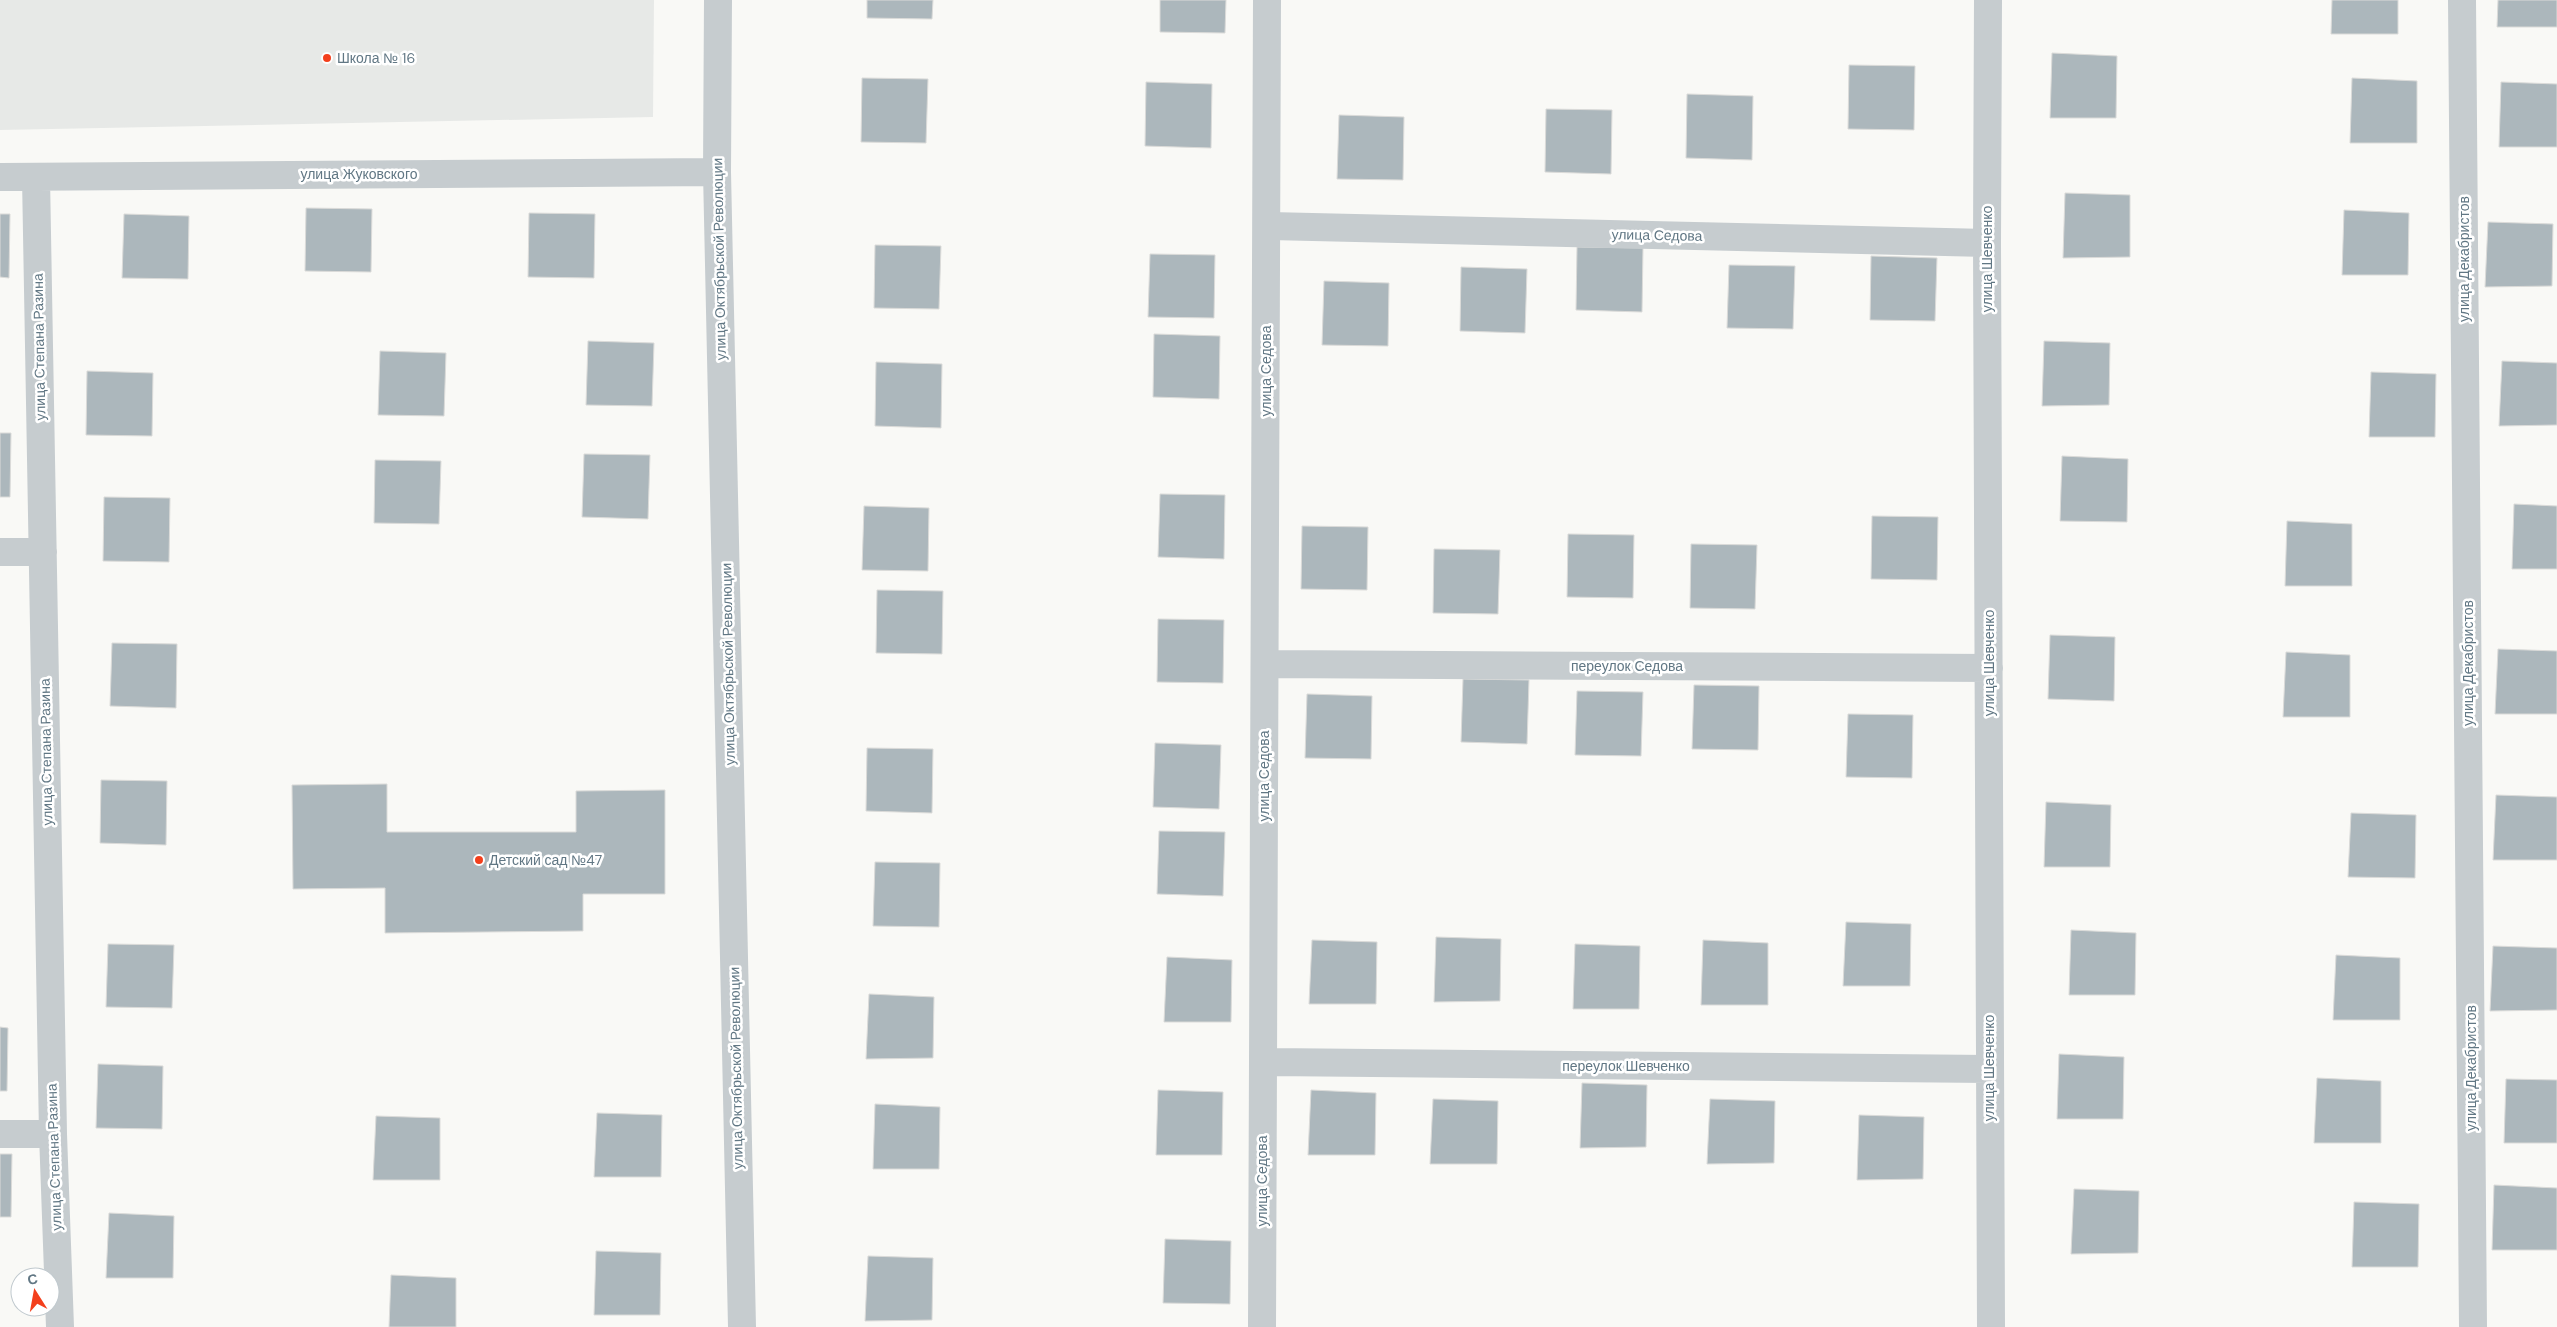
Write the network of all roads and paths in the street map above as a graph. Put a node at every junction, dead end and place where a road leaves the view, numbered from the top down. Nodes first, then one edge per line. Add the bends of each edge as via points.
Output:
1 (718, 0) edge
2 (1267, 0) edge
3 (1988, 0) edge
4 (2462, 0) edge
5 (717, 172) junction
6 (36, 177) junction
7 (0, 178) edge
8 (1267, 226) junction
9 (1987, 243) junction
10 (0, 552) edge
11 (43, 552) junction
12 (1265, 664) junction
13 (1989, 668) junction
14 (1263, 1062) junction
15 (1989, 1069) junction
16 (0, 1134) edge
17 (52, 1134) junction
18 (60, 1327) edge
19 (742, 1327) edge
20 (1262, 1327) edge
21 (1991, 1327) edge
22 (2473, 1327) edge

1 - 5 street, улица Октябрьской Революции
2 - 8 street, улица Седова
3 - 9 street, улица Шевченко
4 - 22 street, улица Декабристов
5 - 6 street, улица Жуковского
5 - 19 street, улица Октябрьской Революции
6 - 7 street, улица Жуковского
6 - 11 street, улица Степана Разина
8 - 9 street, улица Седова
8 - 12 street, улица Седова
9 - 13 street, улица Шевченко
10 - 11 street
11 - 17 street, улица Степана Разина
12 - 13 street, переулок Седова
12 - 14 street, улица Седова
13 - 15 street, улица Шевченко
14 - 15 street, переулок Шевченко
14 - 20 street, улица Седова
15 - 21 street, улица Шевченко
16 - 17 street
17 - 18 street, улица Степана Разина

